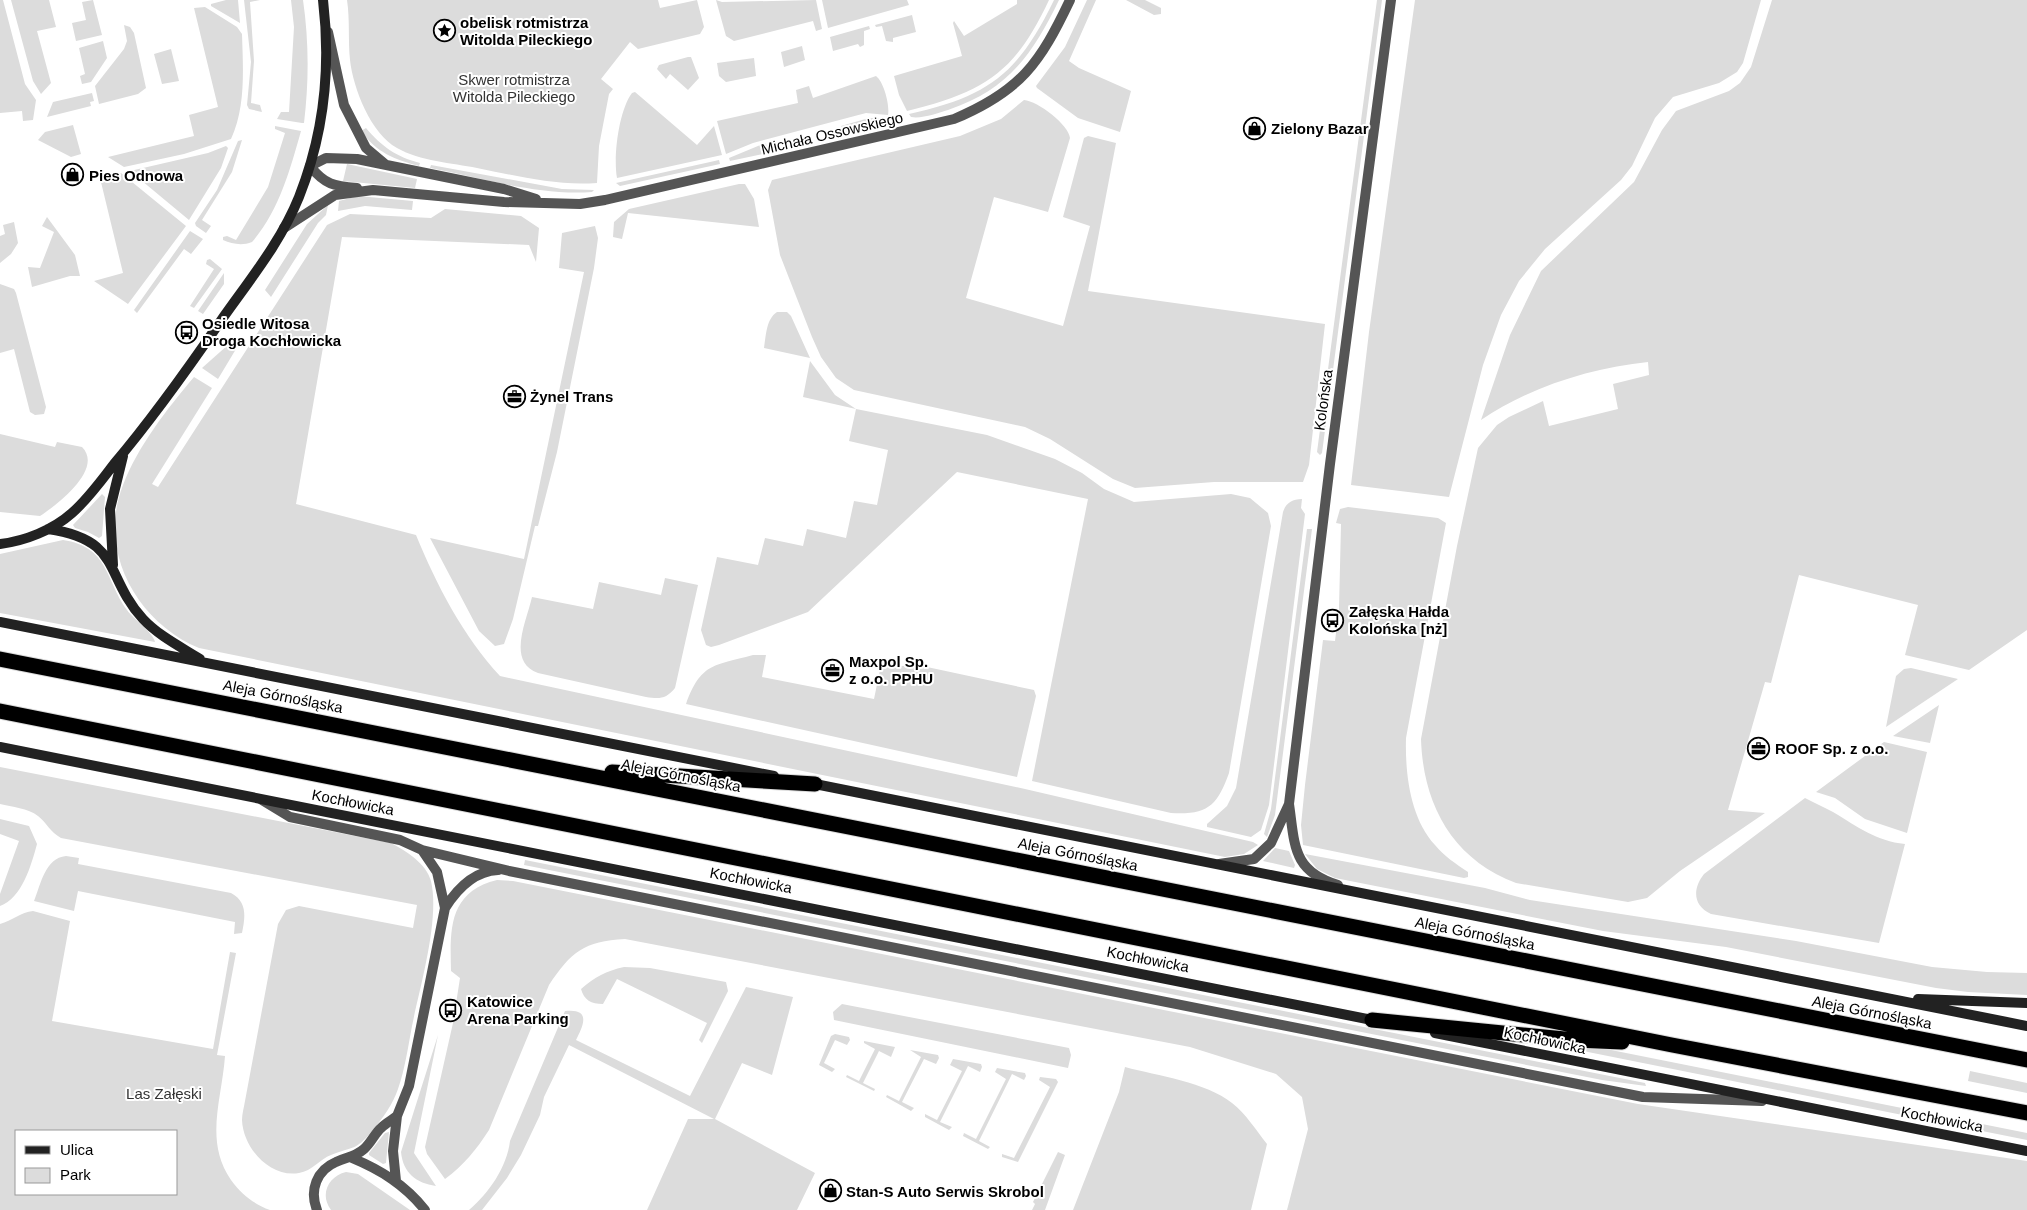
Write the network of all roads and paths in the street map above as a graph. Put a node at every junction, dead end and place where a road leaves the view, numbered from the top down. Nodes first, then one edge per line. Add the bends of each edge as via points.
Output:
1 (323, 0) edge
2 (1070, 0) edge
3 (1391, 0) edge
4 (325, 20) junction
5 (386, 165) junction
6 (310, 166) junction
7 (373, 190) junction
8 (547, 202) junction
9 (284, 228) junction
10 (127, 449) junction
11 (48, 529) junction
12 (0, 544) edge
13 (113, 568) junction
14 (0, 622) edge
15 (0, 659) edge
16 (205, 662) junction
17 (0, 711) edge
18 (0, 747) edge
19 (572, 771) junction
20 (815, 784) junction
21 (262, 800) junction
22 (1289, 804) junction
23 (422, 850) junction
24 (1217, 865) junction
25 (509, 870) junction
26 (1377, 896) junction
27 (445, 908) junction
28 (1888, 998) junction
29 (2027, 1002) edge
30 (1372, 1020) junction
31 (2027, 1026) edge
32 (1672, 1045) junction
33 (2027, 1060) edge
34 (1772, 1102) junction
35 (2027, 1113) edge
36 (397, 1116) junction
37 (2027, 1151) edge
38 (352, 1158) junction
39 (396, 1181) junction
40 (317, 1210) edge
41 (425, 1210) edge

1 - 4 main road
2 - 8 street, Michała Ossowskiego via 1047,47 1016,85 998,98 954,119 605,200 580,204
3 - 22 street, Kolońska
4 - 5 street via 344,106 366,148
4 - 6 main road via 324,106
5 - 6 street via 326,158
5 - 8 street via 504,189
6 - 7 street via 321,179 336,186
6 - 9 main road
7 - 8 street via 504,202
7 - 9 street via 335,195
9 - 10 main road
10 - 11 main road via 71,514
10 - 13 main road via 110,509
11 - 12 main road
11 - 13 main road via 88,539 101,549
13 - 16 main road via 144,619 160,634
14 - 16 main road
15 - 19 highway, Aleja Górnośląska
16 - 20 main road
17 - 32 highway
18 - 21 main road, Kochłowicka
19 - 20 highway
19 - 33 highway, Aleja Górnośląska
20 - 24 main road
21 - 23 street, Kochłowicka via 290,817 400,840
21 - 30 main road, Kochłowicka
22 - 24 street via 1271,842 1254,859
22 - 26 street via 1296,848 1304,866 1321,880
23 - 25 street, Kochłowicka
23 - 27 street via 437,872
24 - 26 main road
25 - 27 street via 488,871 473,878
25 - 34 street, Kochłowicka via 1643,1097
26 - 28 main road
27 - 36 street via 409,1086
28 - 29 main road
28 - 31 main road
30 - 32 highway via 1575,1040
30 - 34 main road, Kochłowicka
32 - 35 highway
34 - 37 main road, Kochłowicka
36 - 38 street via 380,1128
36 - 39 street via 393,1151
38 - 39 street
38 - 40 street via 337,1161 318,1176 314,1196
39 - 41 street

